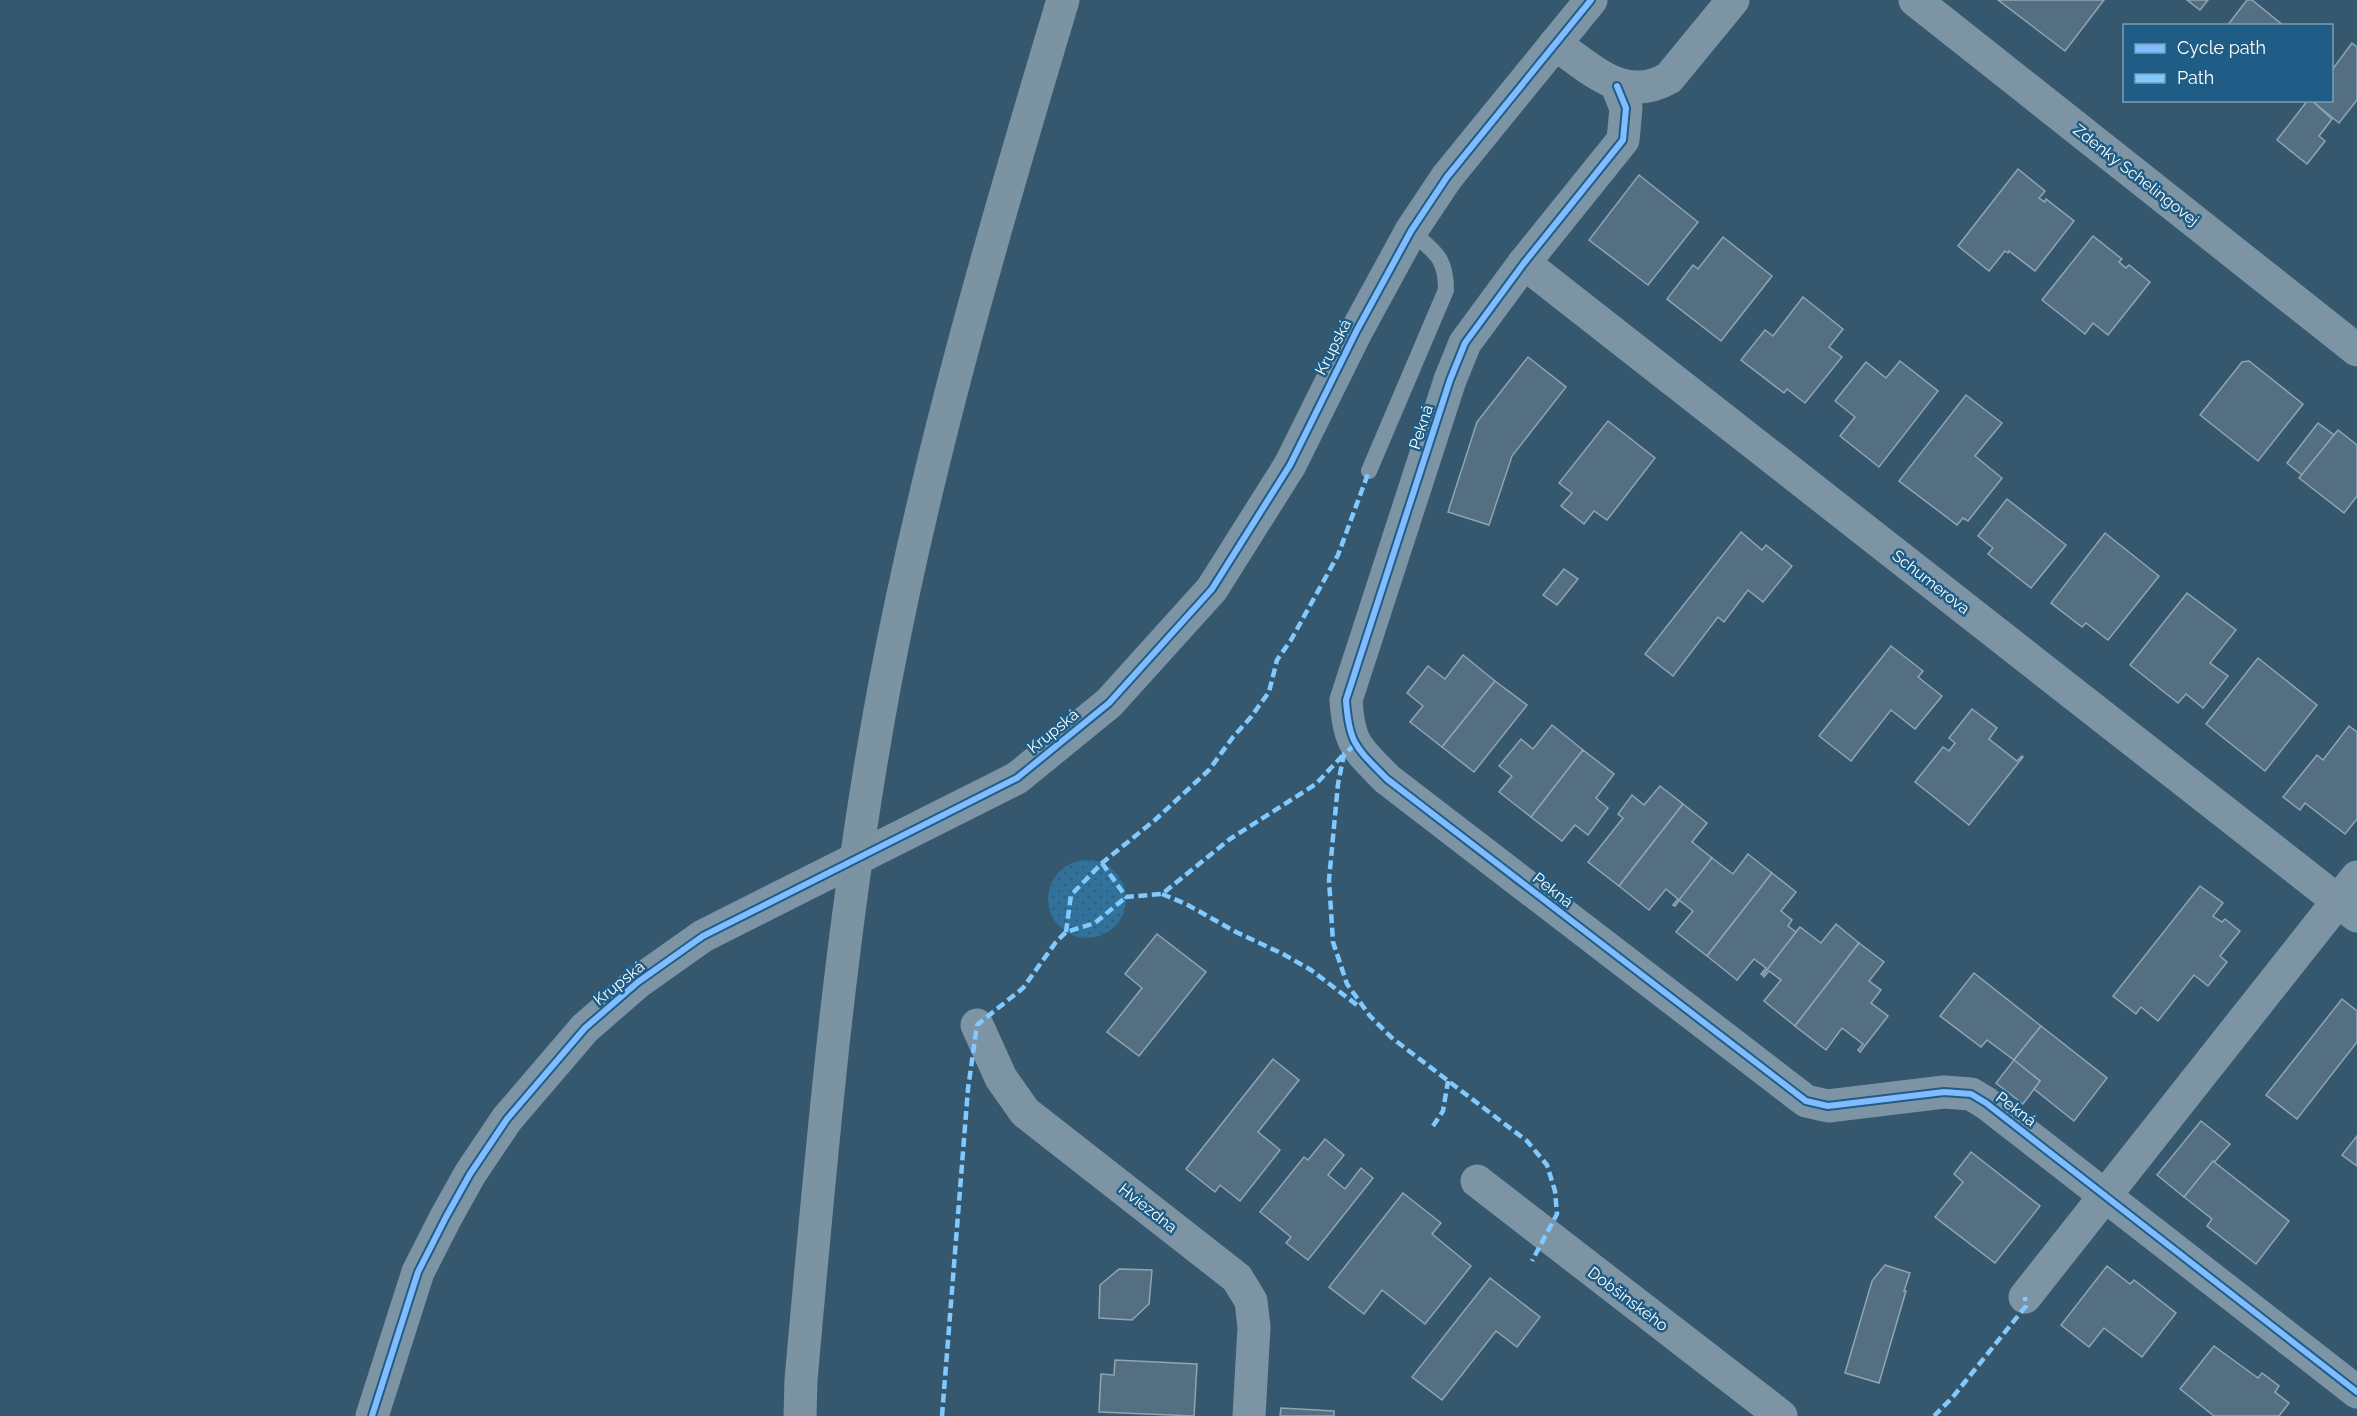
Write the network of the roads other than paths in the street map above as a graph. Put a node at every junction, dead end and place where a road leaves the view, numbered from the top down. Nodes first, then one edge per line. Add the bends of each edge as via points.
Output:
1 (1063, 0) edge
2 (1591, 0) edge
3 (1733, 0) edge
4 (1915, 0) edge
5 (1555, 44) junction
6 (1617, 86) junction
7 (1411, 231) junction
8 (1524, 263) junction
9 (2357, 350) edge
10 (1369, 471) dead end
11 (2351, 898) edge
12 (976, 1025) dead end
13 (1477, 1182) dead end
14 (2105, 1194) junction
15 (2025, 1298) dead end
16 (2357, 1392) edge
17 (372, 1416) edge
18 (800, 1416) edge
19 (1249, 1416) edge
20 (1781, 1416) edge

1 - 18 main road via 997,218 941,433 886,678 847,918 826,1093
2 - 5 street, Krupská
3 - 6 street via 1669,78 1655,86
4 - 9 street, Zdenky Schelingovej
5 - 6 street
5 - 7 street, Krupská via 1447,177
6 - 8 street, Pekná via 1626,108 1623,140
7 - 10 lane via 1440,257 1446,272 1446,290
7 - 17 street, Krupská via 1290,465 1212,590 1109,703 1017,777 703,936 638,982 585,1028 507,1119 446,1217 418,1272
8 - 11 street, Schumerova
8 - 14 street, Pekná via 1465,343 1450,380 1346,700 1347,726 1355,745 1387,779 1806,1101 1828,1106 1944,1092 1971,1094
11 - 14 street
12 - 19 street, Hviezdna via 1001,1078 1025,1112 1237,1278 1251,1301 1254,1327
13 - 20 street, Dobšinského
14 - 15 street
14 - 16 street, Pekná

